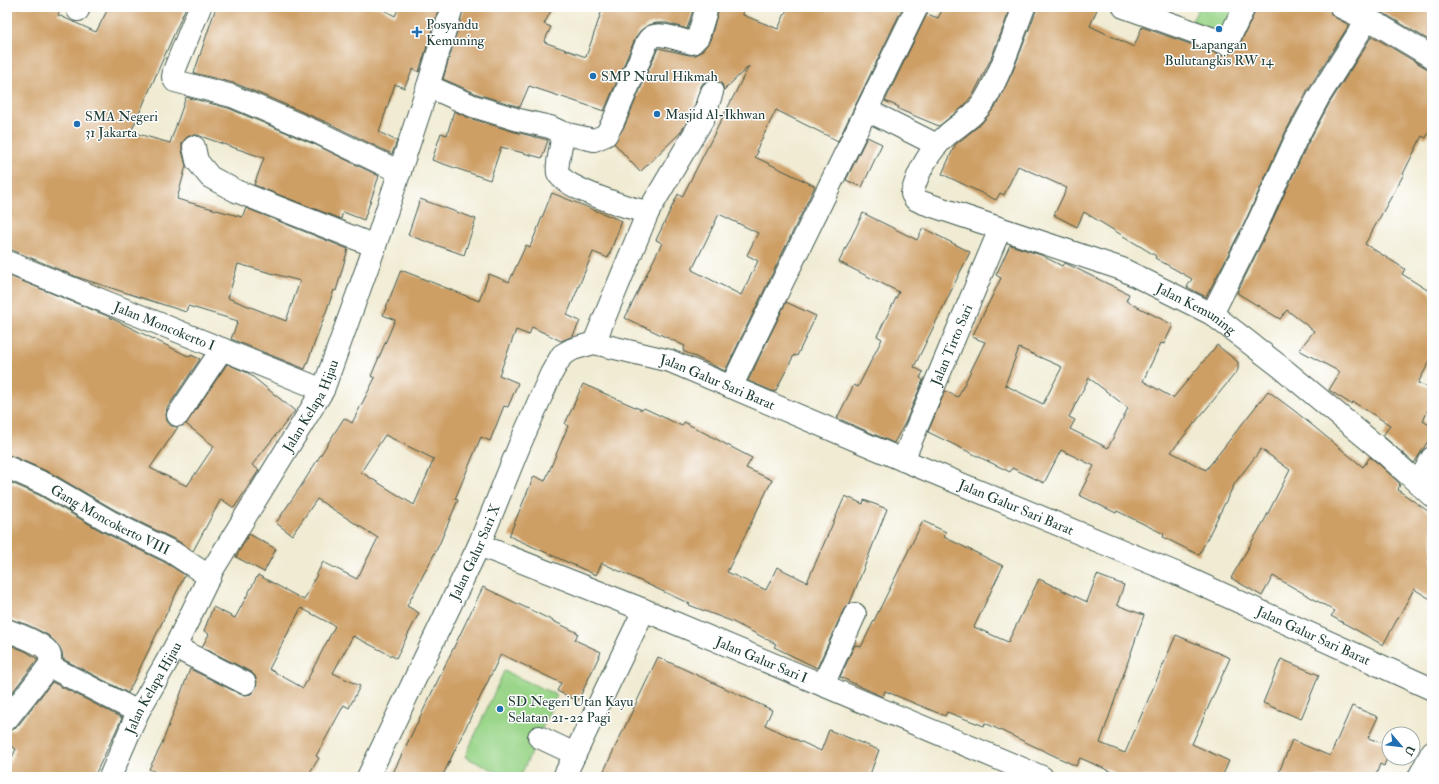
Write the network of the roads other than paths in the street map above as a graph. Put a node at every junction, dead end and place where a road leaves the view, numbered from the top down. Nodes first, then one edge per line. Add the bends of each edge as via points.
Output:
1 (200, 7) edge
2 (452, 7) edge
3 (707, 7) edge
4 (916, 7) edge
5 (1024, 7) edge
6 (1124, 7) edge
7 (1244, 7) edge
8 (1341, 7) edge
9 (1367, 20) junction
10 (1432, 57) edge
11 (428, 86) junction
12 (712, 92) dead end
13 (867, 110) junction
14 (563, 133) junction
15 (937, 145) junction
16 (194, 147) dead end
17 (400, 172) junction
18 (648, 212) junction
19 (1000, 229) junction
20 (375, 246) junction
21 (7, 262) edge
22 (1212, 314) junction
23 (594, 343) junction
24 (222, 349) junction
25 (731, 387) junction
26 (323, 390) junction
27 (178, 415) dead end
28 (1432, 458) edge
29 (903, 460) junction
30 (7, 468) edge
31 (1425, 489) edge
32 (479, 545) junction
33 (210, 577) junction
34 (644, 610) junction
35 (855, 614) dead end
36 (7, 630) edge
37 (175, 646) junction
38 (49, 666) junction
39 (245, 683) dead end
40 (823, 685) junction
41 (1432, 689) edge
42 (138, 712) junction
43 (7, 719) edge
44 (539, 737) dead end
45 (1432, 752) edge
46 (575, 754) junction
47 (110, 777) edge
48 (368, 777) edge
49 (565, 777) edge
50 (1042, 777) edge
51 (1419, 777) edge

1 - 17 street via 174,71 175,82 232,96 321,134
2 - 11 street, Jalan Kelapa Hijau
3 - 14 street via 698,37 692,42 655,35 650,38 606,135 594,140
4 - 13 street
5 - 15 street via 985,100 974,115
6 - 7 street via 1224,43 1228,41
8 - 9 street
9 - 10 street
9 - 22 street via 1318,98 1296,139
11 - 14 street via 473,106 550,127
11 - 17 street, Jalan Kelapa Hijau
12 - 18 street via 703,119
13 - 15 street
13 - 25 street
14 - 18 street via 557,169 561,179 584,191
15 - 19 street, Jalan Kemuning via 923,164 912,194 915,199
16 - 20 street via 197,161 210,177 236,191
17 - 20 street, Jalan Kelapa Hijau
18 - 23 street
19 - 22 street, Jalan Kemuning via 1122,269
19 - 29 street, Jalan Tirto Sari
20 - 26 street, Jalan Kelapa Hijau
21 - 24 street, Jalan Moncokerto I
22 - 31 street, Jalan Kemuning via 1282,368
23 - 25 street, Jalan Galur Sari Barat via 670,361
23 - 32 street, Jalan Galur Sari X via 562,355 556,364
24 - 26 street, Jalan Moncokerto I
24 - 27 street
25 - 29 street, Jalan Galur Sari Barat
26 - 33 street, Jalan Kelapa Hijau
28 - 31 street
29 - 41 street, Jalan Galur Sari Barat via 1178,574
30 - 33 street, Gang Moncokerto VIII via 45,484 109,521 172,552
32 - 34 street, Jalan Galur Sari I
32 - 48 street, Jalan Galur Sari X
33 - 37 street, Jalan Kelapa Hijau
34 - 40 street, Jalan Galur Sari I
34 - 46 street
35 - 40 street
36 - 38 street via 30,639 49,651
37 - 39 street
37 - 42 street, Jalan Kelapa Hijau
38 - 42 street
38 - 43 street
40 - 50 street, Jalan Galur Sari I
42 - 47 street, Jalan Kelapa Hijau
44 - 46 street
45 - 51 street
46 - 49 street

